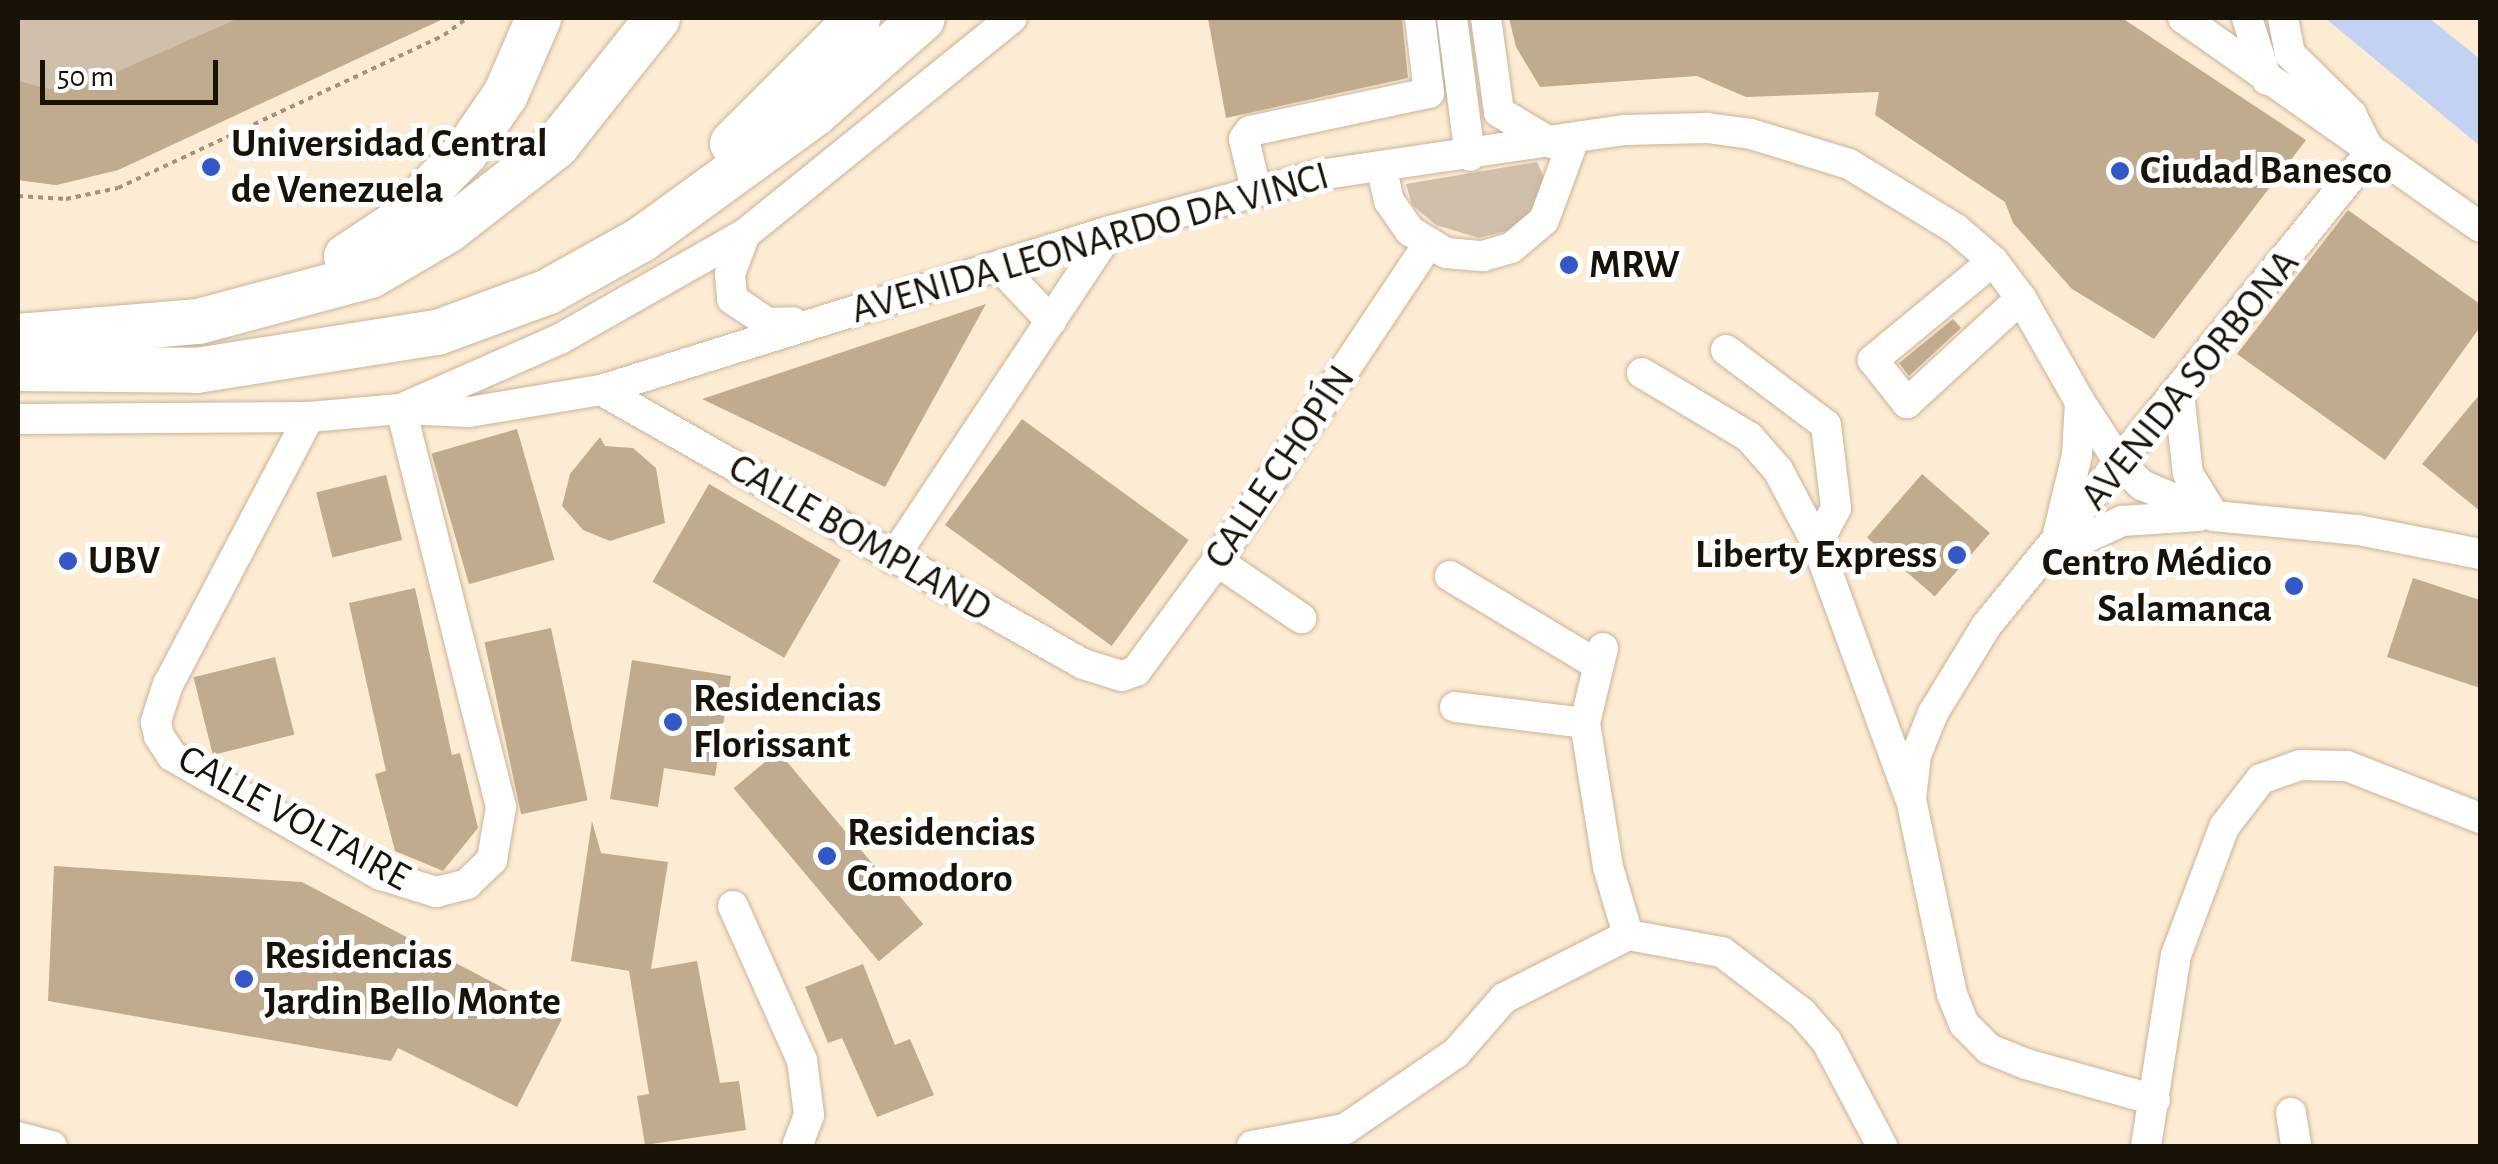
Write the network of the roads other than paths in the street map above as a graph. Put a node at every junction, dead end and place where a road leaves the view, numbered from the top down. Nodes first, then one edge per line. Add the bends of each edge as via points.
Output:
1 (538, 18) edge
2 (657, 18) edge
3 (857, 18) edge
4 (1012, 18) edge
5 (1420, 18) edge
6 (1452, 18) edge
7 (1486, 18) edge
8 (2183, 18) edge
9 (2246, 18) edge
10 (2283, 18) edge
11 (918, 21) edge
12 (2267, 80) junction
13 (1562, 141) junction
14 (2371, 152) junction
15 (1470, 156) junction
16 (1381, 166) junction
17 (1256, 190) junction
18 (2480, 227) edge
19 (1110, 231) junction
20 (744, 234) junction
21 (1428, 246) junction
22 (1987, 256) junction
23 (999, 266) junction
24 (2021, 298) junction
25 (1914, 309) dead end
26 (18, 314) edge
27 (811, 321) junction
28 (1051, 321) junction
29 (18, 336) edge
30 (18, 345) edge
31 (1726, 350) dead end
32 (18, 368) edge
33 (1642, 373) dead end
34 (602, 390) junction
35 (2179, 394) junction
36 (2080, 402) junction
37 (401, 409) junction
38 (309, 417) junction
39 (18, 420) edge
40 (2121, 465) junction
41 (2214, 516) junction
42 (1817, 544) junction
43 (2480, 554) edge
44 (2050, 555) junction
45 (892, 558) junction
46 (1217, 561) junction
47 (1450, 576) dead end
48 (1301, 618) dead end
49 (1122, 676) joint
50 (1454, 706) dead end
51 (1585, 722) junction
52 (1911, 799) junction
53 (2480, 818) edge
54 (733, 906) dead end
55 (1628, 935) junction
56 (2155, 1100) junction
57 (2290, 1112) dead end
58 (18, 1137) edge
59 (52, 1146) edge
60 (797, 1146) edge
61 (1252, 1146) edge
62 (1882, 1146) edge
63 (2146, 1146) edge
64 (2296, 1146) edge

1 - 26 highway via 504,94 465,152 360,250 263,287 151,310
2 - 29 highway via 556,145 447,230 370,275 198,321
3 - 30 highway via 750,129 622,230 468,307 306,345 167,354
4 - 20 street
5 - 17 street via 1428,93 1250,131 1244,139
6 - 15 street
7 - 13 street via 1500,112
8 - 12 street
9 - 12 street
10 - 14 street via 2290,54 2351,114
11 - 32 highway via 814,114 642,238 546,292 438,332 196,370
12 - 14 street
13 - 15 street, AVENIDA LEONARDO DA VINCI
13 - 21 street via 1544,220 1511,248 1463,256
13 - 22 street, AVENIDA LEONARDO DA VINCI via 1662,127 1707,128 1809,148 1919,201
14 - 18 street
14 - 35 street, AVENIDA SORBONA
15 - 16 street, AVENIDA LEONARDO DA VINCI
16 - 17 street, AVENIDA LEONARDO DA VINCI
16 - 21 street via 1398,217
17 - 19 street, AVENIDA LEONARDO DA VINCI
19 - 23 street, AVENIDA LEONARDO DA VINCI
19 - 28 street
20 - 27 street via 730,274 739,308 768,323
20 - 37 street via 560,340
21 - 46 street, CALLE CHOPÍN
22 - 24 street, AVENIDA LEONARDO DA VINCI
22 - 24 street via 1872,360 1907,403
22 - 25 street
23 - 27 street, AVENIDA LEONARDO DA VINCI
23 - 28 street
24 - 36 street, AVENIDA LEONARDO DA VINCI
27 - 34 street, AVENIDA LEONARDO DA VINCI
28 - 45 street
31 - 42 street via 1826,425 1836,508
33 - 42 street via 1749,437 1778,470
34 - 37 street, AVENIDA LEONARDO DA VINCI via 469,412
34 - 45 street, CALLE BOMPLAND
35 - 40 street, AVENIDA SORBONA
35 - 41 street via 2188,474
36 - 40 street, AVENIDA LEONARDO DA VINCI
36 - 44 street via 2078,455
37 - 38 street
37 - 38 street, CALLE VOLTAIRE via 502,806 492,860 467,884 436,892 382,875 172,756 159,736 156,722 168,684
38 - 39 street
40 - 41 street via 2142,485
40 - 44 street, AVENIDA SORBONA
41 - 43 street via 2358,530
41 - 44 street via 2122,521
42 - 52 street
44 - 52 street, AVENIDA SORBONA via 1988,626 1932,712 1916,755
45 - 49 street, CALLE BOMPLAND via 1102,675
46 - 48 street
46 - 49 street, CALLE CHOPÍN via 1136,671
47 - 51 street via 1599,655
50 - 51 street
51 - 55 street via 1608,867
52 - 56 street, AVENIDA SORBONA via 1948,978 1964,1024 1989,1048 2026,1064
53 - 56 street via 2348,766 2300,764 2261,779 2224,827 2190,910 2176,955
54 - 60 street via 802,1060 809,1116
55 - 61 street via 1504,998 1456,1053 1345,1130
55 - 62 street via 1722,952 1771,987 1827,1042
56 - 63 street
57 - 64 street
58 - 59 street

